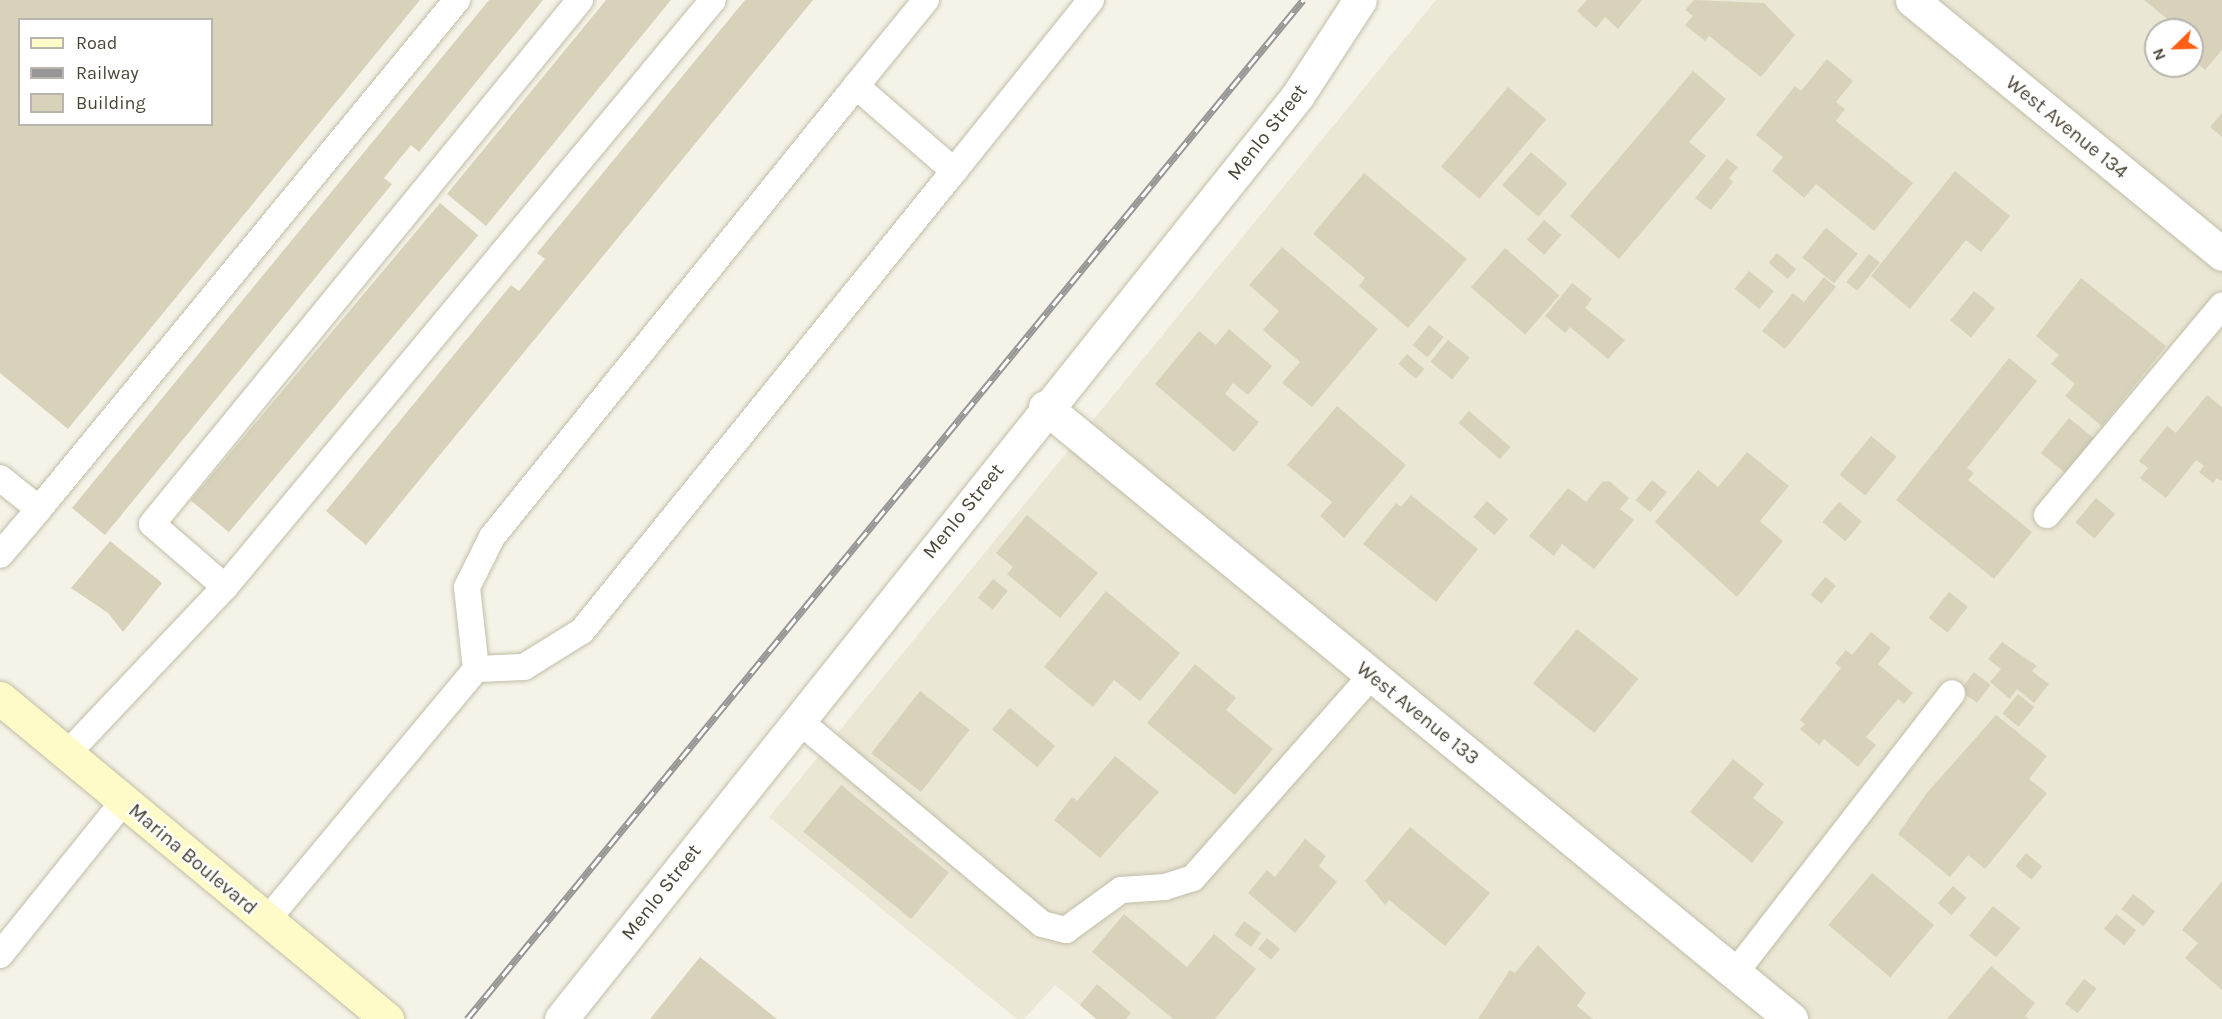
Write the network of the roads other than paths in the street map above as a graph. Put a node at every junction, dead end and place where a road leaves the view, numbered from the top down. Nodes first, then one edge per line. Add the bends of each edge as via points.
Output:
1 (457, 0) edge
2 (580, 0) edge
3 (713, 0) edge
4 (926, 0) edge
5 (1091, 0) edge
6 (1360, 0) edge
7 (1912, 0) edge
8 (856, 87) junction
9 (954, 171) junction
10 (2222, 254) edge
11 (2222, 306) edge
12 (1045, 407) junction
13 (0, 478) edge
14 (39, 509) junction
15 (2047, 515) dead end
16 (0, 555) edge
17 (225, 587) junction
18 (476, 669) junction
19 (1372, 675) junction
20 (1952, 693) dead end
21 (0, 698) edge
22 (797, 719) junction
23 (67, 754) junction
24 (124, 801) junction
25 (267, 920) junction
26 (1, 951) edge
27 (1735, 973) junction
28 (387, 1019) edge
29 (561, 1019) edge
30 (1791, 1019) edge

1 - 14 lane
2 - 17 lane via 152,524
3 - 17 lane
4 - 8 lane
5 - 9 lane
6 - 12 street, Menlo Street via 1298,95
7 - 10 street, West Avenue 134
8 - 9 lane
8 - 18 lane via 492,537 467,587
9 - 18 lane via 582,631 524,667
11 - 15 lane
12 - 19 street, West Avenue 133
12 - 22 street, Menlo Street
13 - 14 lane
14 - 16 lane
17 - 23 lane
18 - 25 lane
19 - 22 lane via 1192,878 1165,887 1121,890 1066,930 1042,924
19 - 27 street, West Avenue 133
20 - 27 lane
21 - 23 main road, Marina Boulevard
22 - 29 street, Menlo Street
23 - 24 main road, Marina Boulevard
24 - 25 main road, Marina Boulevard
24 - 26 lane
25 - 28 main road, Marina Boulevard
27 - 30 street, West Avenue 133

